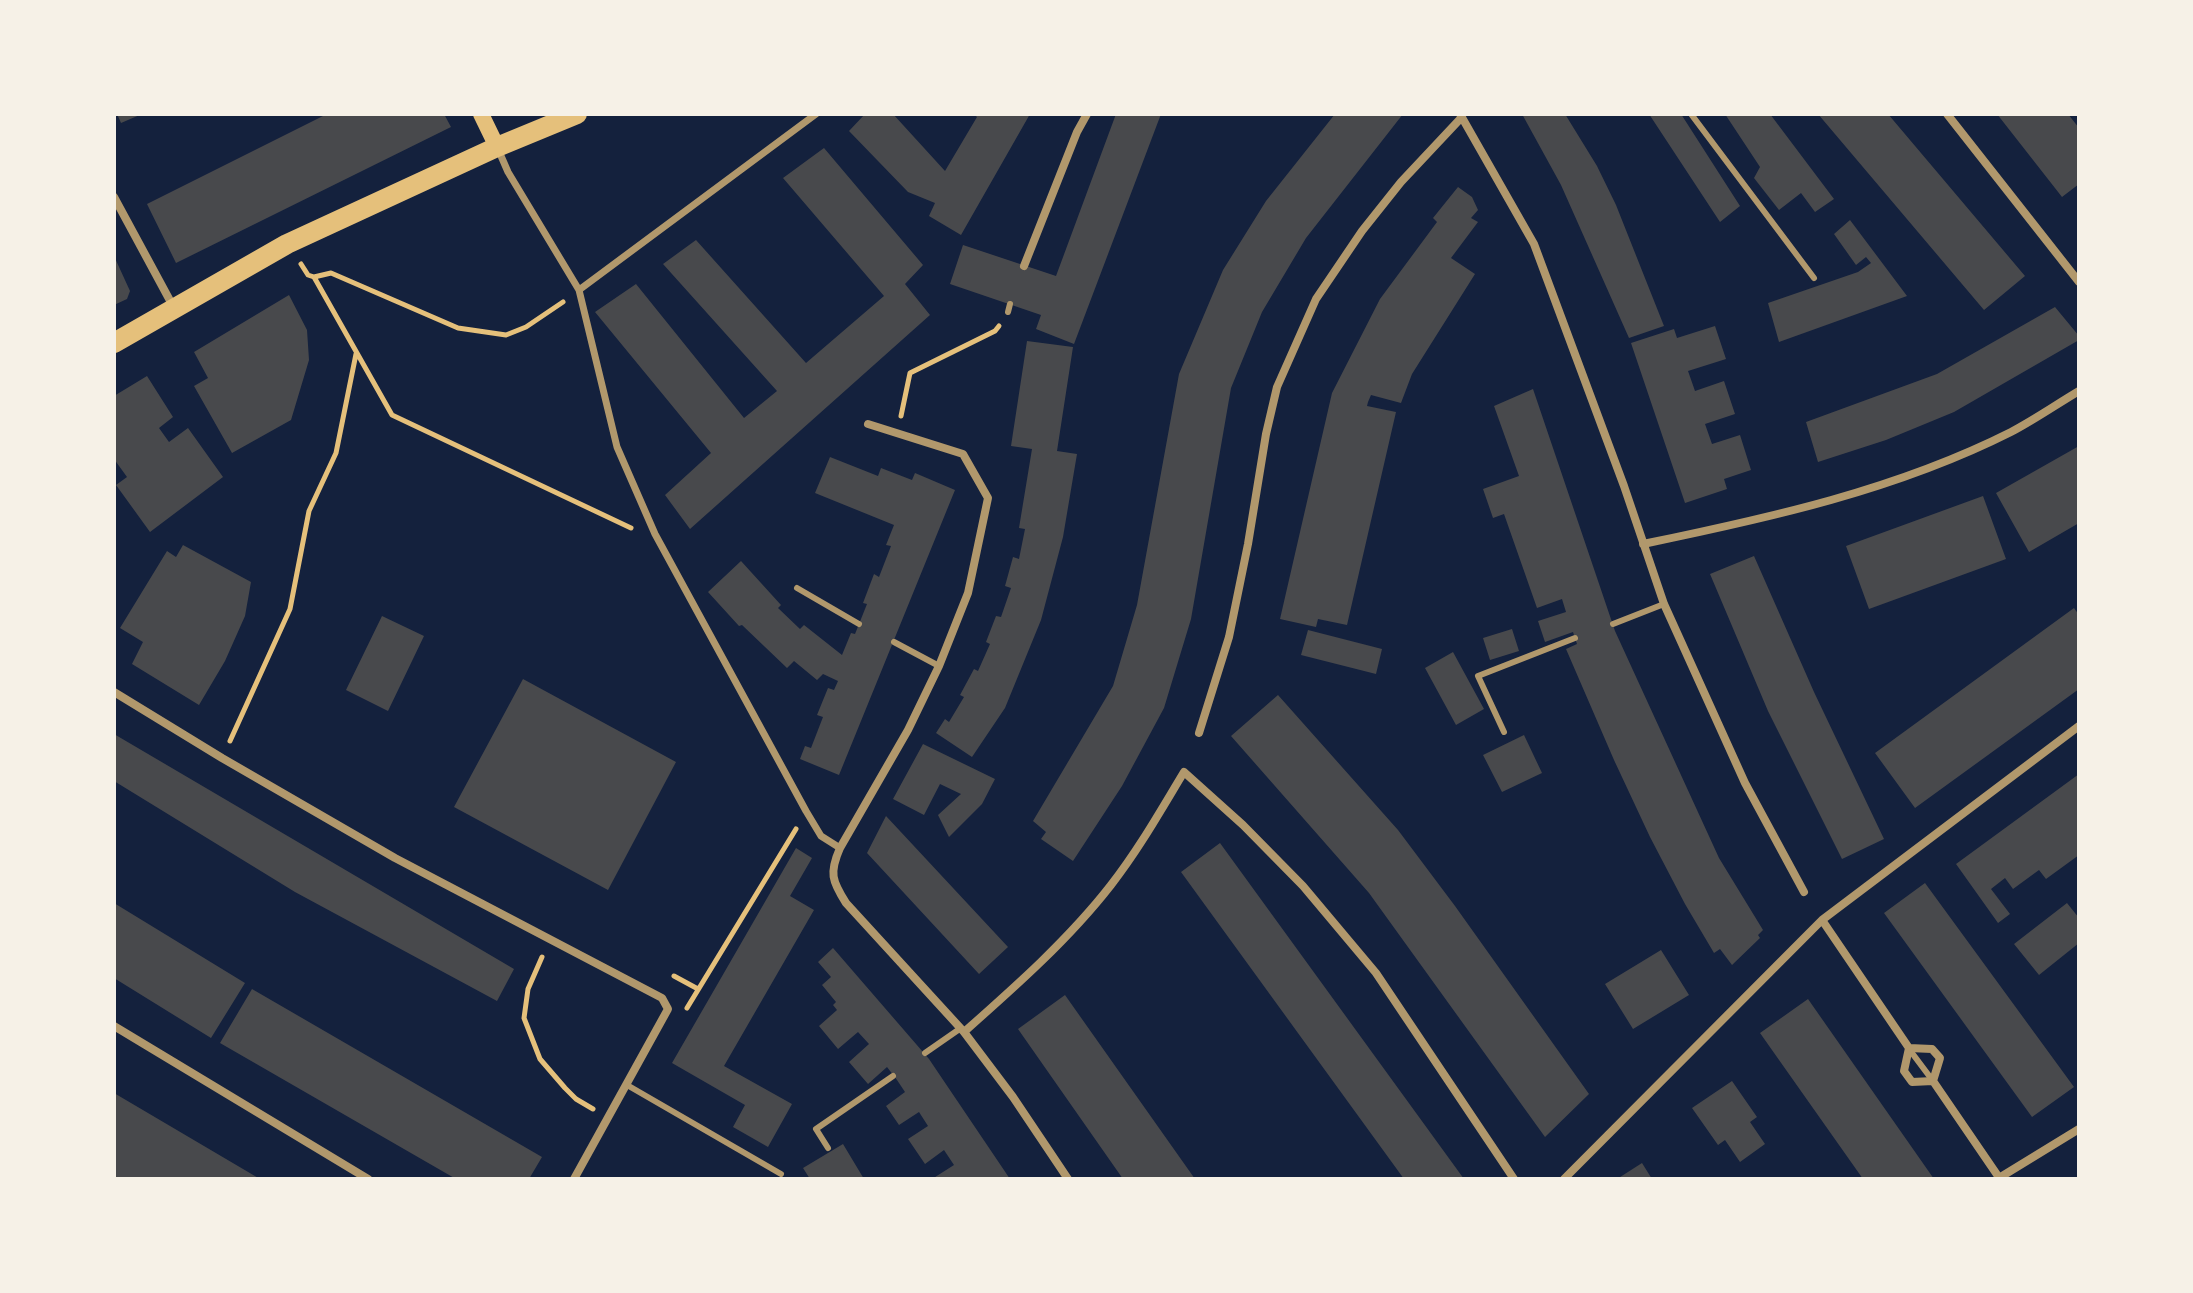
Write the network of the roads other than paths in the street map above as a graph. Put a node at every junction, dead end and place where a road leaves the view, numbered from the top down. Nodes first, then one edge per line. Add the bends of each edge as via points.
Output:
1 (481, 114) edge
2 (577, 114) edge
3 (816, 114) edge
4 (1087, 114) edge
5 (1691, 114) edge
6 (1947, 114) edge
7 (1461, 115) edge
8 (497, 147) junction
9 (114, 197) edge
10 (1024, 266) dead end
11 (1814, 278) dead end
12 (2079, 282) edge
13 (579, 290) junction
14 (174, 309) junction
15 (114, 343) edge
16 (2079, 391) edge
17 (868, 424) dead end
18 (1643, 544) junction
19 (797, 588) dead end
20 (1664, 604) junction
21 (859, 624) dead end
22 (1613, 624) dead end
23 (1575, 638) dead end
24 (894, 642) dead end
25 (939, 666) junction
26 (114, 692) edge
27 (2079, 726) edge
28 (1504, 732) dead end
29 (1199, 733) dead end
30 (840, 848) junction
31 (1804, 892) dead end
32 (1822, 920) junction
33 (114, 1026) edge
34 (962, 1030) junction
35 (1909, 1048) junction
36 (925, 1053) dead end
37 (893, 1076) dead end
38 (1933, 1081) junction
39 (627, 1085) junction
40 (2079, 1129) edge
41 (828, 1148) dead end
42 (781, 1174) dead end
43 (1999, 1178) edge
44 (368, 1179) edge
45 (574, 1179) edge
46 (1068, 1179) edge
47 (1514, 1179) edge
48 (1564, 1179) edge

1 - 8 main road
2 - 8 main road
3 - 13 street
4 - 10 street
5 - 11 lane
6 - 12 street
7 - 18 street via 1534,244
7 - 29 street via 1362,231 1316,299 1277,387 1229,637
8 - 13 street
8 - 14 main road via 287,244
9 - 14 street
13 - 30 street via 617,447 655,534 806,811 821,836
14 - 15 main road
16 - 18 street via 2013,431 1883,485
17 - 25 street via 963,454 988,498 968,593
18 - 20 street
19 - 21 lane
20 - 22 lane
20 - 31 street via 1745,783
23 - 28 lane via 1478,676
24 - 25 lane
25 - 30 street
26 - 39 street via 395,858 662,998 668,1009
27 - 32 street
30 - 34 street via 833,864 834,883 846,903
32 - 35 street
32 - 48 street
33 - 44 street
34 - 36 lane
34 - 46 street
34 - 47 street via 1037,965 1111,886 1184,772 1303,886 1376,973
35 - 38 lane
35 - 38 street via 1904,1071 1909,1078
35 - 38 street via 1932,1049 1940,1058
37 - 41 lane via 816,1129
38 - 43 street
39 - 42 lane
39 - 45 street
40 - 43 street

